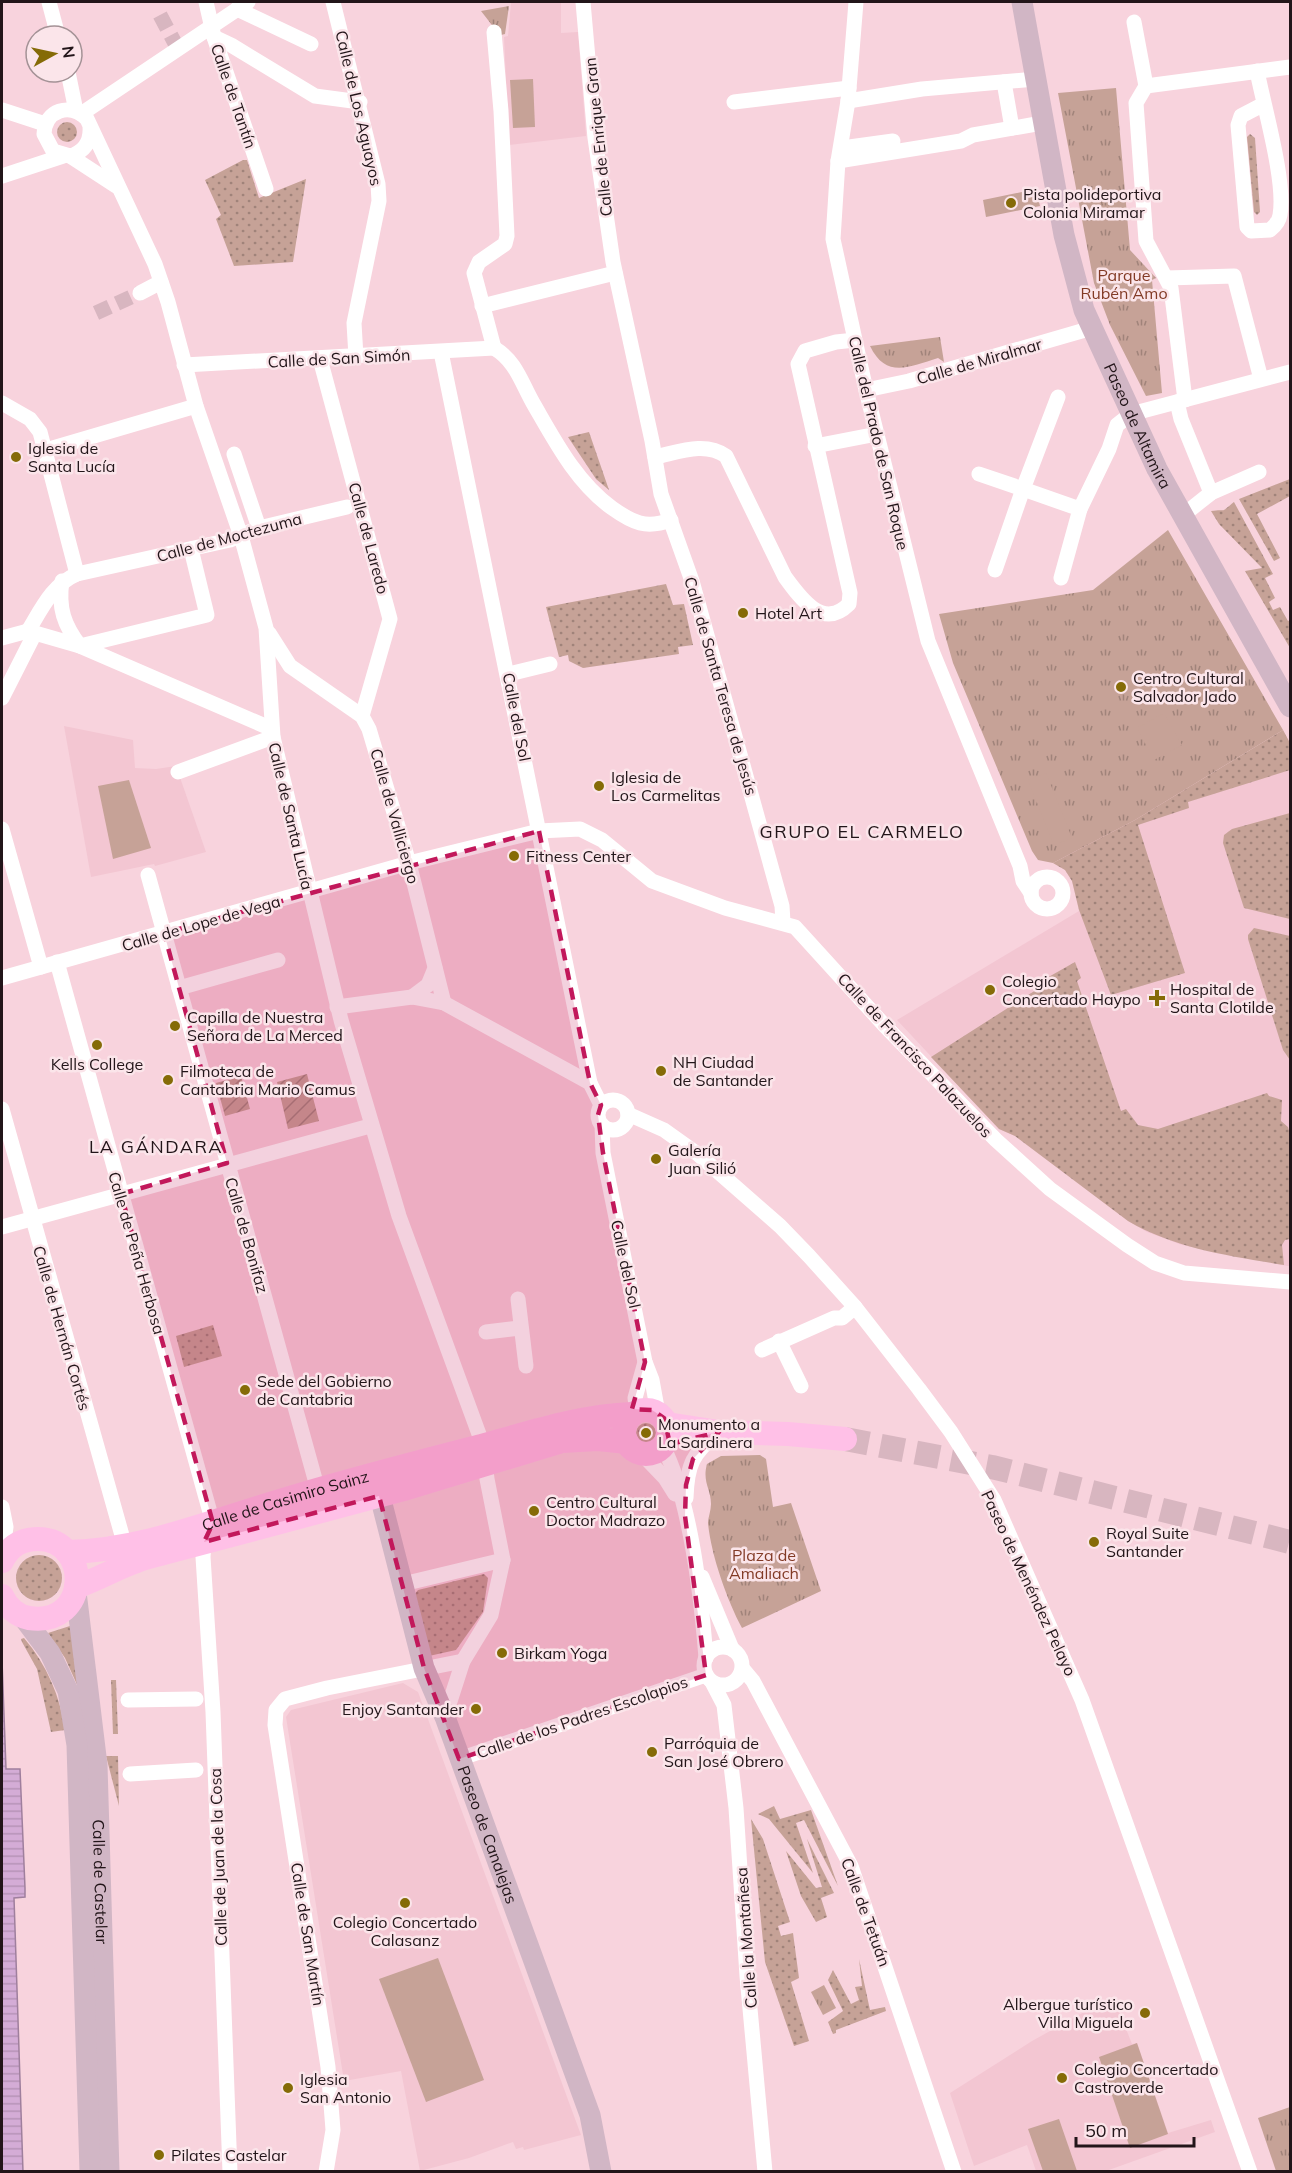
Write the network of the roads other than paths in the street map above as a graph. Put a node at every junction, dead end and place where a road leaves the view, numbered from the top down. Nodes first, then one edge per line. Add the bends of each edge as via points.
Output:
1 (49, 2) edge
2 (206, 2) edge
3 (333, 2) edge
4 (583, 2) edge
5 (856, 2) edge
6 (1022, 2) edge
7 (243, 5) edge
8 (1134, 22) dead end
9 (55, 24) edge
10 (213, 32) junction
11 (494, 32) dead end
12 (311, 44) dead end
13 (1290, 67) edge
14 (1257, 71) junction
15 (1035, 79) junction
16 (1004, 82) junction
17 (71, 84) edge
18 (1146, 86) junction
19 (848, 94) junction
20 (360, 102) junction
21 (734, 102) dead end
22 (1264, 104) junction
23 (2, 110) edge
24 (79, 112) junction
25 (1042, 123) junction
26 (45, 124) junction
27 (90, 127) junction
28 (1011, 128) junction
29 (840, 155) junction
30 (67, 156) junction
31 (2, 176) edge
32 (116, 186) junction
33 (266, 189) dead end
34 (615, 273) junction
35 (1167, 278) junction
36 (161, 282) junction
37 (140, 293) tunnel mouth
38 (482, 306) junction
39 (1092, 328) junction
40 (855, 340) junction
41 (494, 348) junction
42 (441, 352) junction
43 (356, 357) junction
44 (320, 359) junction
45 (184, 365) junction
46 (1290, 372) edge
47 (1261, 379) junction
48 (866, 390) junction
49 (1058, 397) dead end
50 (1181, 401) junction
51 (2, 403) edge
52 (196, 406) junction
53 (1131, 414) junction
54 (877, 434) junction
55 (815, 446) junction
56 (46, 450) junction
57 (234, 454) dead end
58 (655, 457) junction
59 (1259, 472) dead end
60 (979, 474) dead end
61 (1023, 489) junction
62 (1211, 493) junction
63 (346, 507) dead end
64 (1080, 509) junction
65 (1182, 516) junction
66 (671, 520) junction
67 (259, 528) junction
68 (241, 536) junction
69 (190, 549) junction
70 (995, 570) dead end
71 (77, 574) junction
72 (1060, 578) dead end
73 (62, 581) junction
74 (266, 628) junction
75 (31, 632) junction
76 (2, 638) edge
77 (81, 646) junction
78 (550, 664) dead end
79 (290, 666) junction
80 (508, 674) junction
81 (268, 688) junction
82 (2, 698) edge
83 (1290, 707) edge
84 (362, 717) junction
85 (272, 733) junction
86 (178, 772) dead end
87 (2, 829) edge
88 (539, 831) junction
89 (409, 863) junction
90 (1020, 866) junction
91 (148, 875) dead end
92 (1041, 878) junction
93 (309, 892) junction
94 (1031, 893) junction
95 (783, 922) junction
96 (164, 933) junction
97 (278, 960) dead end
98 (57, 962) junction
99 (41, 967) junction
100 (435, 968) junction
101 (2, 978) edge
102 (179, 988) junction
103 (411, 997) junction
104 (444, 1003) junction
105 (337, 1007) junction
106 (590, 1083) junction
107 (601, 1105) junction
108 (2, 1109) edge
109 (628, 1114) junction
110 (602, 1125) junction
111 (370, 1126) junction
112 (619, 1128) junction
113 (227, 1163) junction
114 (606, 1165) junction
115 (121, 1194) junction
116 (32, 1219) junction
117 (2, 1227) edge
118 (1290, 1282) edge
119 (518, 1299) dead end
120 (855, 1307) junction
121 (520, 1329) junction
122 (486, 1332) dead end
123 (779, 1341) junction
124 (762, 1350) dead end
125 (645, 1362) junction
126 (526, 1366) dead end
127 (801, 1386) dead end
128 (649, 1431) junction
129 (719, 1432) junction
130 (845, 1439) tunnel mouth
131 (485, 1463) junction
132 (318, 1490) junction
133 (380, 1496) junction
134 (2, 1507) edge
135 (685, 1516) junction
136 (208, 1532) junction
137 (125, 1546) junction
138 (6, 1547) edge
139 (67, 1552) junction
140 (692, 1554) junction
141 (502, 1560) junction
142 (403, 1584) junction
143 (76, 1590) junction
144 (2, 1599) edge
145 (23, 1617) junction
146 (732, 1648) junction
147 (706, 1658) junction
148 (463, 1661) junction
149 (424, 1668) junction
150 (743, 1669) junction
151 (709, 1678) junction
152 (733, 1683) junction
153 (196, 1699) dead end
154 (128, 1700) dead end
155 (724, 1705) junction
156 (446, 1717) junction
157 (459, 1759) junction
158 (196, 1770) dead end
159 (130, 1774) dead end
160 (90, 2172) edge
161 (109, 2172) edge
162 (230, 2172) edge
163 (326, 2172) edge
164 (601, 2172) edge
165 (765, 2172) edge
166 (954, 2172) edge
167 (1250, 2172) edge

1 - 9 street
2 - 10 street, Calle de Tantín
3 - 20 street, Calle de Los Aguayos
4 - 34 street, Calle de Enrique Gran via 595,138
5 - 19 street, Calle del Prado de San Roque
6 - 15 main road, Paseo de Altamira
7 - 10 street
7 - 12 street
8 - 18 street
10 - 20 street via 315,96
10 - 24 street
10 - 33 street, Calle de Tantín
11 - 38 street via 507,236 505,244 475,267
13 - 14 street
14 - 18 street
14 - 22 street
15 - 16 street
15 - 25 main road, Paseo de Altamira
16 - 19 street
16 - 28 street
17 - 24 street
18 - 35 street via 1136,103 1146,241
19 - 21 street
19 - 29 street, Calle del Prado de San Roque
20 - 43 street, Calle de Los Aguayos via 379,201 354,323
22 - 22 street via 1280,218 1270,230 1251,231 1246,227 1238,125 1241,116
23 - 26 street
24 - 26 street via 59,111
24 - 27 street
25 - 28 street
25 - 39 main road, Paseo de Altamira via 1069,257
26 - 30 street via 47,145
27 - 30 street via 84,149
27 - 32 street, Calle de Santa Lucía
28 - 29 street via 961,141
29 - 40 street, Calle del Prado de San Roque via 833,239
30 - 31 street
30 - 32 street
32 - 36 street, Calle de Santa Lucía
34 - 38 street
34 - 58 street, Calle de Enrique Gran
35 - 47 street via 1234,276
35 - 50 street
36 - 37 street
36 - 45 street, Calle de Santa Lucía
38 - 41 street
39 - 48 street, Calle de Miralmar
39 - 53 main road, Paseo de Altamira
40 - 48 street, Calle del Prado de San Roque
40 - 55 street via 806,351 798,364
41 - 42 street, Calle de San Simón
41 - 66 street via 511,360 553,438 590,490 632,522 656,525
42 - 43 street, Calle de San Simón
42 - 80 street, Calle del Sol
43 - 44 street, Calle de San Simón
44 - 45 street, Calle de San Simón
44 - 84 street, Calle de Laredo via 390,619
45 - 52 street, Calle de Santa Lucía
46 - 47 street
47 - 50 street
48 - 54 street, Calle del Prado de San Roque
49 - 61 street
50 - 53 street
50 - 62 street via 1181,419
51 - 56 street via 30,419
52 - 56 street
52 - 68 street, Calle de Santa Lucía
53 - 64 street via 1117,425
53 - 65 main road, Paseo de Altamira
54 - 55 street
54 - 90 street, Calle del Prado de San Roque via 928,641
55 - 58 street via 851,599 844,610 831,615 817,612 785,577 726,456 717,449 706,448
56 - 71 street
57 - 67 street
58 - 66 street, Calle de Santa Teresa de Jesús via 661,494
59 - 62 street
60 - 61 street
61 - 64 street
61 - 70 street
62 - 65 street
63 - 67 street, Calle de Moctezuma
64 - 72 street
65 - 83 main road, Paseo de Altamira
66 - 95 street, Calle de Santa Teresa de Jesús via 692,581 782,906
67 - 68 street, Calle de Moctezuma
68 - 69 street, Calle de Moctezuma
68 - 74 street, Calle de Santa Lucía
69 - 71 street, Calle de Moctezuma
69 - 77 street via 207,615
71 - 73 street, Calle de Moctezuma
73 - 75 street
73 - 77 street via 61,611 67,629
74 - 79 street, Calle de Valliciergo
74 - 81 street, Calle de Santa Lucía
75 - 76 street
75 - 77 street
75 - 82 street
77 - 85 street
78 - 80 street
79 - 81 street
79 - 84 street, Calle de Valliciergo
80 - 88 street, Calle del Sol
81 - 85 street, Calle de Santa Lucía
84 - 89 street, Calle de Valliciergo via 376,747
85 - 86 street
85 - 93 street, Calle de Santa Lucía
87 - 99 street
88 - 89 street, Calle de Lope de Vega
88 - 95 street, Calle de Francisco Palazuelos via 580,829 602,840 652,881 725,908
88 - 106 street, Calle del Sol
89 - 93 street, Calle de Lope de Vega
89 - 100 street, Calle de Valliciergo
90 - 92 street
90 - 94 street, Calle del Prado de San Roque
91 - 96 street, Calle de Bonifaz
92 - 94 street
92 - 94 street via 1052,877 1060,883 1060,903 1045,909 1035,903
93 - 96 street, Calle de Lope de Vega
93 - 105 street, Calle de Santa Lucía
95 - 118 street, Calle de Francisco Palazuelos via 804,936 996,1140 1097,1225 1164,1267 1184,1273
96 - 98 street, Calle de Lope de Vega
96 - 102 street, Calle de Bonifaz
97 - 102 street
98 - 99 street, Calle de Lope de Vega
98 - 115 street, Calle de Peña Herbosa
99 - 101 street, Calle de Lope de Vega
100 - 103 street via 428,985
100 - 104 street, Calle de Valliciergo
102 - 113 street, Calle de Bonifaz
103 - 104 street
103 - 105 street
104 - 106 street
105 - 111 street, Calle de Santa Lucía
106 - 107 street
107 - 109 street via 614,1100
107 - 110 street via 598,1115
108 - 116 street, Calle de Hernán Cortés
109 - 112 street
109 - 120 street, Paseo de Menéndez Pelayo via 664,1130 723,1175 780,1226
110 - 112 street via 613,1130
110 - 114 street, Calle del Sol
111 - 113 street
111 - 131 street, Calle de Santa Lucía via 399,1216 454,1343
112 - 114 street
113 - 115 street
113 - 132 street, Calle de Bonifaz
114 - 125 street, Calle del Sol
115 - 116 street
115 - 136 street, Calle de Peña Herbosa
116 - 117 street
116 - 137 street, Calle de Hernán Cortés
119 - 121 street
120 - 123 street via 842,1318
120 - 167 street, Paseo de Menéndez Pelayo via 951,1432 1011,1535 1083,1700
121 - 122 street
121 - 126 street
123 - 124 street
123 - 127 street
125 - 128 street, Calle del Sol via 652,1380
125 - 128 street, Calle del Sol via 635,1398
128 - 129 main road via 690,1441
128 - 131 main road, Calle de Casimiro Sainz via 562,1441
128 - 131 main road via 600,1415
128 - 135 street via 665,1478
128 - 135 street via 672,1462
129 - 130 main road
129 - 135 street via 704,1444 687,1469
131 - 132 main road, Calle de Casimiro Sainz
131 - 133 main road, Calle de Casimiro Sainz
131 - 141 street, Calle de Santa Lucía
132 - 136 main road, Calle de Casimiro Sainz
133 - 136 main road, Calle de Casimiro Sainz
133 - 142 main road, Paseo de Canalejas
134 - 138 street
135 - 140 street
136 - 137 main road, Calle de Casimiro Sainz
136 - 143 main road, Calle de Casimiro Sainz via 122,1565
136 - 162 street, Calle de Juan de la Cosa
137 - 139 main road, Calle de Casimiro Sainz
138 - 139 main road via 28,1539 45,1539
139 - 143 main road via 74,1563
140 - 146 street
140 - 147 street
141 - 142 street
141 - 148 street via 491,1616
142 - 149 main road, Paseo de Canalejas
143 - 145 main road via 72,1601 59,1614 42,1620
143 - 161 main road, Calle de Castelar via 97,1765
144 - 145 main road
145 - 160 main road, Calle de Castelar via 50,1653 68,1691 77,1745
146 - 147 street via 712,1650
146 - 150 street
147 - 151 street
148 - 149 street
148 - 156 street
149 - 156 main road, Paseo de Canalejas
149 - 163 street, Calle de San Martín via 285,1700 276,1710 275,1725 333,2105
150 - 152 street
150 - 166 street, Calle de Tetuán via 753,1681 851,1866
151 - 152 street via 723,1686
151 - 155 street, Calle la Montañesa
151 - 157 street, Calle de los Padres Escolapios
152 - 155 street, Calle la Montañesa
153 - 154 street
155 - 165 street, Calle la Montañesa
156 - 157 main road, Paseo de Canalejas
157 - 164 main road, Paseo de Canalejas via 590,2115
158 - 159 street

